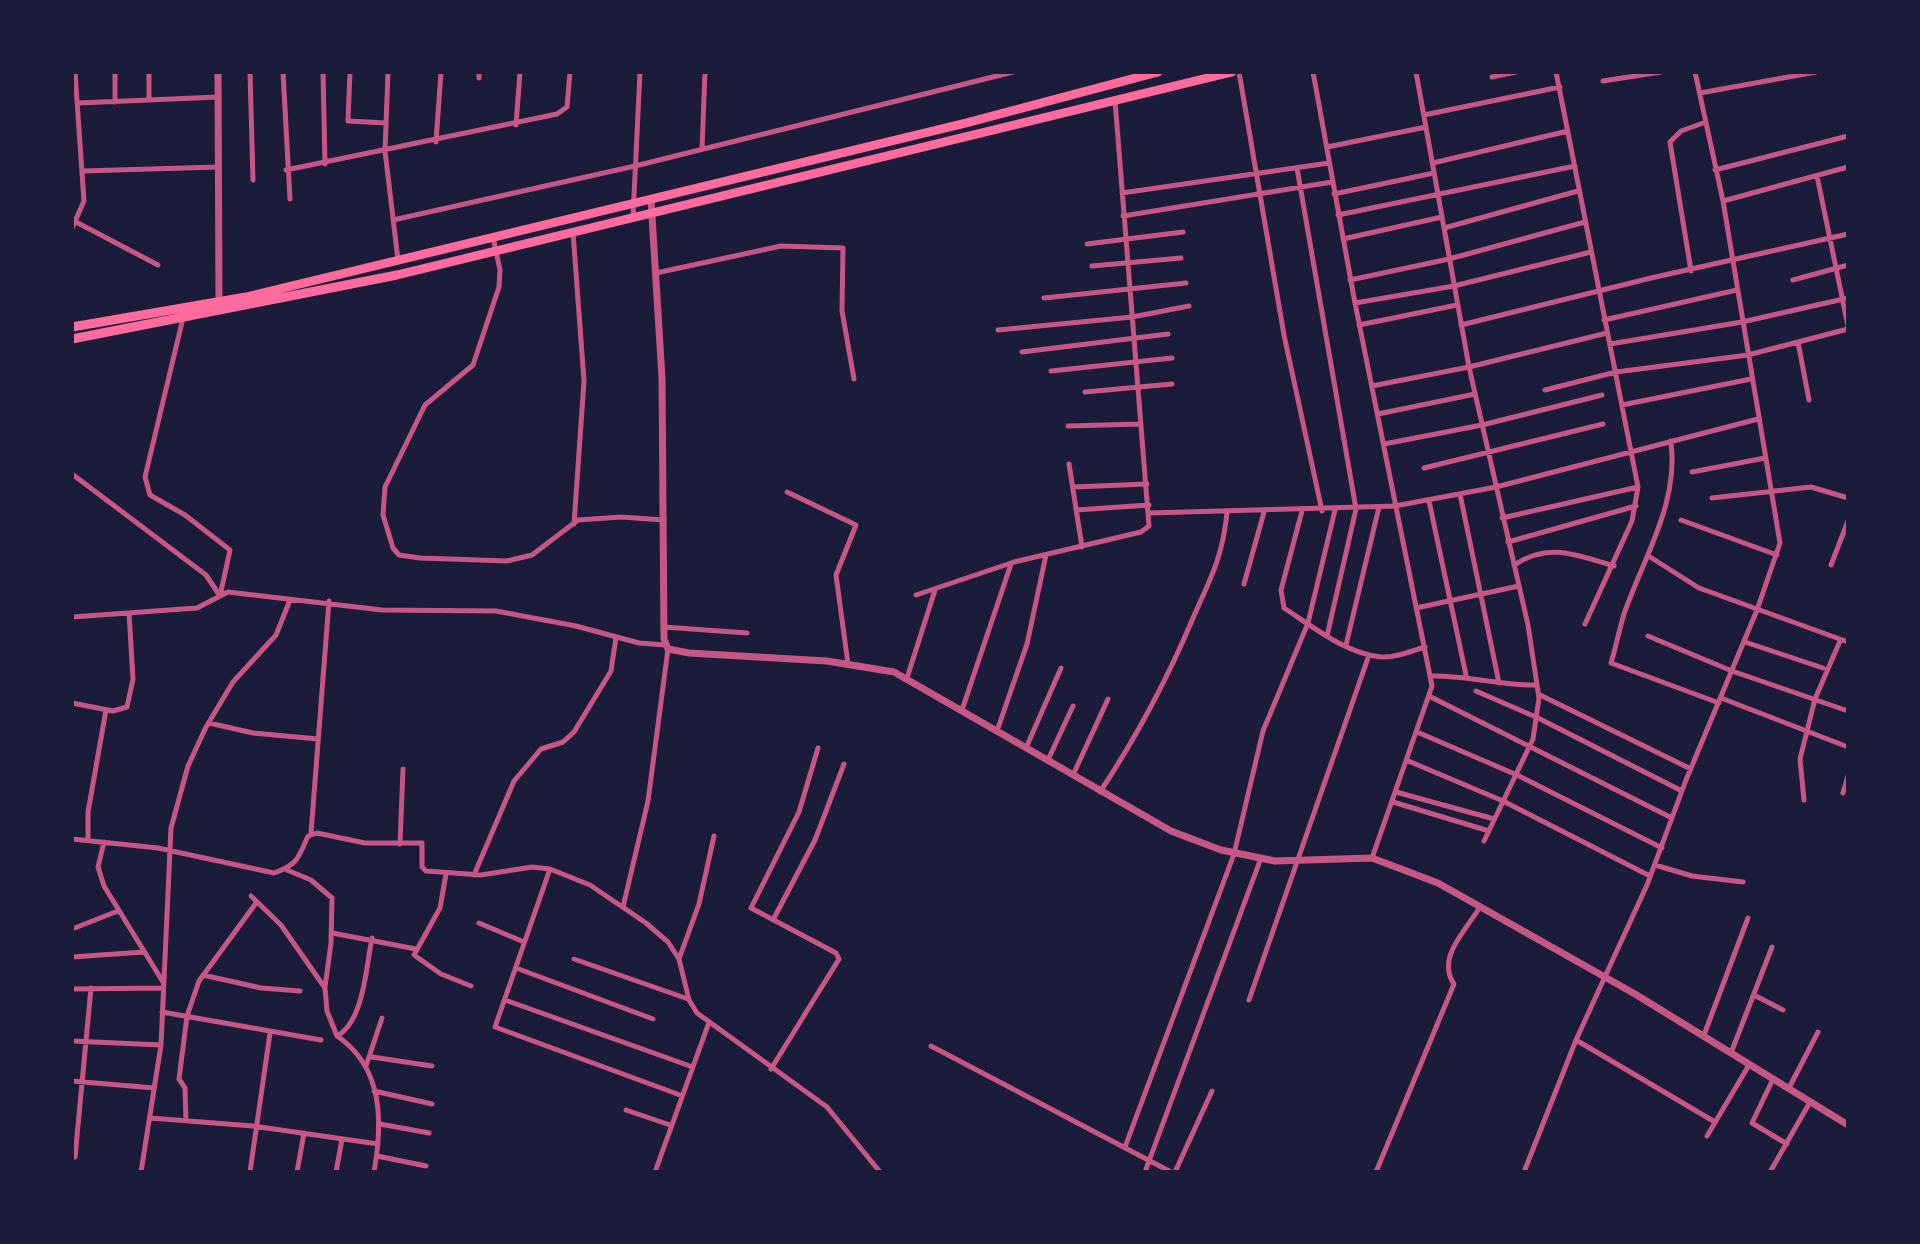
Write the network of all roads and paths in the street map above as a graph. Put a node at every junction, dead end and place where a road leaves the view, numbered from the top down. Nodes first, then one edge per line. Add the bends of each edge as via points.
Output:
1 (75, 72) edge
2 (115, 72) edge
3 (149, 72) edge
4 (218, 72) edge
5 (250, 72) edge
6 (283, 72) edge
7 (323, 72) edge
8 (350, 72) edge
9 (388, 72) edge
10 (441, 72) edge
11 (520, 72) edge
12 (570, 72) edge
13 (640, 72) edge
14 (705, 72) edge
15 (1013, 72) edge
16 (1158, 72) edge
17 (1232, 72) edge
18 (1239, 72) edge
19 (1313, 72) edge
20 (1416, 72) edge
21 (1516, 72) edge
22 (1556, 72) edge
23 (1661, 72) edge
24 (1695, 72) edge
25 (1816, 72) edge
26 (1492, 77) dead end
27 (1132, 79) junction
28 (1603, 81) dead end
29 (1560, 87) junction
30 (1700, 93) junction
31 (1136, 95) junction
32 (219, 97) junction
33 (149, 100) junction
34 (1115, 100) junction
35 (115, 102) junction
36 (79, 103) junction
37 (1424, 115) junction
38 (1706, 122) junction
39 (386, 123) junction
40 (516, 125) junction
41 (1426, 127) junction
42 (1568, 131) junction
43 (909, 136) junction
44 (1848, 136) edge
45 (436, 142) junction
46 (1327, 147) junction
47 (702, 149) junction
48 (912, 149) junction
49 (385, 151) junction
50 (1329, 163) junction
51 (1433, 163) junction
52 (325, 164) junction
53 (635, 166) junction
54 (1575, 166) junction
55 (219, 167) junction
56 (1848, 167) edge
57 (1297, 168) junction
58 (286, 170) junction
59 (1715, 170) junction
60 (83, 171) junction
61 (1434, 173) junction
62 (1255, 174) junction
63 (1817, 176) junction
64 (253, 180) dead end
65 (1332, 182) junction
66 (1300, 187) junction
67 (1578, 191) junction
68 (1122, 193) junction
69 (1258, 194) junction
70 (1334, 194) junction
71 (1438, 195) junction
72 (290, 199) dead end
73 (651, 200) junction
74 (1723, 201) junction
75 (633, 204) junction
76 (651, 212) junction
77 (1338, 215) junction
78 (633, 216) junction
79 (1123, 216) junction
80 (1442, 217) junction
81 (393, 220) junction
82 (1585, 222) junction
83 (74, 225) edge
84 (1444, 228) junction
85 (573, 231) junction
86 (1183, 232) dead end
87 (1848, 234) edge
88 (493, 236) junction
89 (1343, 239) junction
90 (1830, 239) junction
91 (1125, 241) junction
92 (1087, 244) dead end
93 (497, 250) junction
94 (1591, 252) junction
95 (1181, 258) dead end
96 (1449, 259) junction
97 (398, 260) junction
98 (1733, 261) junction
99 (158, 265) dead end
100 (1127, 265) junction
101 (1848, 265) edge
102 (1092, 266) dead end
103 (1836, 268) junction
104 (1691, 271) junction
105 (656, 273) junction
106 (1350, 280) junction
107 (1793, 280) dead end
108 (1186, 283) dead end
109 (1454, 286) junction
110 (1737, 290) junction
111 (1130, 291) junction
112 (1598, 291) junction
113 (1044, 298) dead end
114 (1845, 298) edge
115 (219, 302) junction
116 (1355, 303) junction
117 (1457, 305) junction
118 (1189, 306) dead end
119 (1132, 317) junction
120 (183, 318) junction
121 (1604, 320) junction
122 (1742, 322) junction
123 (1359, 325) junction
124 (1461, 325) junction
125 (72, 327) edge
126 (1848, 328) edge
127 (998, 330) dead end
128 (1607, 333) junction
129 (1168, 334) dead end
130 (72, 339) edge
131 (1134, 339) junction
132 (1798, 342) junction
133 (1609, 344) junction
134 (1022, 352) dead end
135 (1748, 355) junction
136 (1172, 358) dead end
137 (1135, 363) junction
138 (1469, 367) junction
139 (1051, 371) dead end
140 (1616, 372) junction
141 (854, 379) dead end
142 (1751, 379) junction
143 (1172, 384) dead end
144 (1372, 386) junction
145 (1137, 389) junction
146 (1545, 390) dead end
147 (1085, 392) dead end
148 (1475, 394) junction
149 (1602, 395) dead end
150 (1809, 400) dead end
151 (1622, 405) junction
152 (1378, 414) junction
153 (1758, 419) junction
154 (1141, 424) junction
155 (1603, 424) dead end
156 (1482, 425) junction
157 (1068, 426) dead end
158 (1671, 441) junction
159 (1384, 444) junction
160 (1631, 451) junction
161 (1489, 453) junction
162 (1765, 458) junction
163 (1069, 464) dead end
164 (1424, 468) dead end
165 (1692, 472) dead end
166 (72, 474) edge
167 (1147, 484) junction
168 (1073, 487) junction
169 (1496, 487) junction
170 (1638, 487) junction
171 (1773, 490) junction
172 (787, 492) dead end
173 (1460, 494) junction
174 (1712, 498) dead end
175 (1848, 498) edge
176 (1429, 501) junction
177 (1149, 505) junction
178 (1395, 506) junction
179 (1637, 506) junction
180 (1379, 507) junction
181 (1356, 509) junction
182 (1076, 510) junction
183 (1335, 510) junction
184 (1302, 511) junction
185 (1322, 511) junction
186 (1264, 512) junction
187 (1150, 513) junction
188 (1227, 513) junction
189 (1502, 518) junction
190 (665, 520) junction
191 (1681, 520) dead end
192 (1848, 521) edge
193 (574, 524) junction
194 (1508, 542) junction
195 (1082, 547) junction
196 (1046, 555) junction
197 (1777, 555) junction
198 (1650, 557) junction
199 (1012, 563) junction
200 (1514, 565) junction
201 (1831, 565) dead end
202 (1614, 566) junction
203 (1244, 584) dead end
204 (1519, 586) junction
205 (936, 589) junction
206 (1480, 593) junction
207 (916, 595) dead end
208 (220, 596) junction
209 (290, 600) junction
210 (1450, 600) junction
211 (329, 601) junction
212 (1416, 608) junction
213 (1757, 610) junction
214 (129, 613) junction
215 (72, 617) edge
216 (1308, 623) junction
217 (1585, 624) dead end
218 (664, 627) junction
219 (747, 633) dead end
220 (1327, 636) junction
221 (1648, 636) dead end
222 (616, 637) junction
223 (1840, 641) junction
224 (1745, 642) junction
225 (1848, 642) edge
226 (1346, 645) junction
227 (666, 647) junction
228 (1425, 647) junction
229 (1369, 655) junction
230 (848, 664) junction
231 (1061, 668) dead end
232 (1823, 668) dead end
233 (1732, 671) junction
234 (1466, 675) junction
235 (1431, 676) junction
236 (907, 678) junction
237 (1499, 683) junction
238 (1537, 685) junction
239 (1476, 691) dead end
240 (1539, 694) junction
241 (1431, 697) junction
242 (1108, 699) dead end
243 (1815, 699) junction
244 (1720, 700) junction
245 (72, 703) edge
246 (1073, 706) dead end
247 (106, 710) junction
248 (962, 710) junction
249 (1848, 711) edge
250 (1538, 718) junction
251 (209, 723) junction
252 (997, 731) junction
253 (1417, 732) junction
254 (1807, 732) junction
255 (318, 739) junction
256 (1530, 747) junction
257 (1848, 747) edge
258 (818, 748) dead end
259 (1025, 748) junction
260 (1406, 760) junction
261 (1047, 761) junction
262 (844, 764) dead end
263 (403, 769) dead end
264 (1691, 769) junction
265 (1517, 775) junction
266 (1073, 776) junction
267 (1848, 776) edge
268 (1682, 791) junction
269 (1100, 792) junction
270 (1396, 792) junction
271 (1843, 793) dead end
272 (1804, 800) dead end
273 (1503, 801) junction
274 (1393, 802) junction
275 (1672, 818) junction
276 (1494, 819) junction
277 (1489, 831) junction
278 (311, 833) junction
279 (714, 836) dead end
280 (72, 839) edge
281 (88, 840) junction
282 (1484, 841) dead end
283 (104, 842) junction
284 (400, 844) junction
285 (1662, 848) junction
286 (170, 850) junction
287 (1234, 854) junction
288 (1261, 858) junction
289 (1372, 858) junction
290 (1298, 862) junction
291 (1655, 865) junction
292 (550, 869) junction
293 (287, 870) junction
294 (446, 874) junction
295 (474, 875) junction
296 (1650, 876) junction
297 (1743, 882) dead end
298 (251, 896) dead end
299 (256, 903) junction
300 (1480, 907) junction
301 (623, 908) junction
302 (118, 911) junction
303 (1748, 918) dead end
304 (773, 920) junction
305 (479, 923) dead end
306 (72, 929) edge
307 (332, 933) junction
308 (372, 938) junction
309 (524, 942) junction
310 (1772, 947) dead end
311 (416, 949) junction
312 (145, 952) junction
313 (72, 957) edge
314 (574, 959) dead end
315 (679, 959) junction
316 (516, 968) junction
317 (203, 975) junction
318 (1605, 977) junction
319 (163, 985) junction
320 (471, 986) dead end
321 (91, 988) junction
322 (325, 988) junction
323 (72, 989) edge
324 (300, 991) dead end
325 (1754, 995) junction
326 (505, 1000) junction
327 (689, 1000) junction
328 (1249, 1000) dead end
329 (1783, 1010) dead end
330 (162, 1012) junction
331 (187, 1016) junction
332 (382, 1018) dead end
333 (653, 1019) dead end
334 (708, 1025) junction
335 (1818, 1032) dead end
336 (270, 1033) junction
337 (1704, 1035) junction
338 (337, 1036) junction
339 (321, 1040) dead end
340 (1576, 1040) junction
341 (72, 1041) edge
342 (89, 1042) junction
343 (161, 1045) junction
344 (931, 1046) dead end
345 (1731, 1053) junction
346 (372, 1057) junction
347 (1749, 1065) junction
348 (432, 1066) dead end
349 (690, 1066) junction
350 (366, 1067) junction
351 (771, 1069) junction
352 (1773, 1079) junction
353 (72, 1081) edge
354 (84, 1082) junction
355 (154, 1088) junction
356 (1789, 1088) junction
357 (373, 1090) junction
358 (1212, 1091) dead end
359 (680, 1095) junction
360 (1810, 1102) junction
361 (432, 1104) dead end
362 (626, 1110) dead end
363 (150, 1118) junction
364 (186, 1121) junction
365 (1715, 1122) junction
366 (380, 1124) junction
367 (670, 1125) junction
368 (1848, 1125) edge
369 (256, 1127) junction
370 (304, 1133) junction
371 (429, 1133) dead end
372 (1707, 1136) dead end
373 (342, 1139) junction
374 (378, 1144) junction
375 (1787, 1144) junction
376 (1125, 1147) junction
377 (377, 1156) junction
378 (75, 1157) dead end
379 (1150, 1160) junction
380 (426, 1166) dead end
381 (141, 1172) edge
382 (250, 1172) edge
383 (297, 1172) edge
384 (336, 1172) edge
385 (374, 1172) edge
386 (655, 1172) edge
387 (880, 1172) edge
388 (1145, 1172) edge
389 (1173, 1172) edge
390 (1376, 1172) edge
391 (1524, 1172) edge
392 (1770, 1172) edge

1 - 36 street
2 - 35 street
3 - 33 street
4 - 32 street
5 - 64 street
6 - 58 street
7 - 52 street
8 - 39 street via 348,121
9 - 39 street
10 - 45 street
11 - 40 street
12 - 40 street via 563,111
13 - 53 street
14 - 47 street
15 - 47 street
16 - 27 highway
17 - 31 highway
18 - 62 street
19 - 46 street
20 - 37 street
21 - 26 street
22 - 29 street
23 - 28 street
24 - 30 street
25 - 30 street
27 - 31 highway
27 - 43 highway
29 - 37 street
29 - 42 street
30 - 38 street
31 - 34 highway
32 - 33 street
32 - 55 street
33 - 35 street
34 - 48 highway
34 - 68 street
35 - 36 street
36 - 60 street
37 - 41 street
38 - 59 street
38 - 104 street via 1681,131 1670,142
39 - 49 street
40 - 45 street
41 - 46 street
41 - 51 street
42 - 51 street
42 - 54 street
43 - 48 highway
43 - 73 highway
44 - 59 street
45 - 49 street
46 - 50 street
47 - 53 street
48 - 76 highway
49 - 52 street
49 - 81 street
50 - 57 street
50 - 65 street
51 - 61 street
52 - 58 street
53 - 75 street
53 - 81 street
54 - 67 street
54 - 71 street
55 - 60 street
55 - 115 street
56 - 63 street
57 - 62 street
57 - 66 street
58 - 72 street
59 - 74 street
60 - 83 street via 84,201
61 - 70 street
61 - 71 street
62 - 68 street
62 - 69 street
63 - 74 street
63 - 90 street
65 - 66 street
65 - 70 street
66 - 69 street
66 - 181 street
67 - 82 street
67 - 84 street
68 - 79 street
69 - 79 street
69 - 185 street
70 - 77 street
71 - 77 street
71 - 80 street
73 - 75 highway
73 - 76 street
74 - 98 street
75 - 78 street
75 - 88 highway
76 - 78 highway
76 - 105 street
77 - 89 street
78 - 85 highway
79 - 91 street
80 - 84 street
80 - 89 street
81 - 97 street
82 - 94 street
82 - 96 street
83 - 99 street
84 - 96 street
85 - 93 highway
85 - 193 street via 584,381
86 - 91 street
87 - 90 street
88 - 93 street
88 - 97 highway
89 - 106 street
90 - 98 street
90 - 103 street
91 - 92 street
91 - 100 street
93 - 120 highway
93 - 193 street via 499,287 473,365 425,405 385,487 383,515 389,537 399,555 507,561 532,555
94 - 109 street
94 - 112 street
95 - 100 street
96 - 106 street
96 - 109 street
97 - 115 highway
98 - 104 street
98 - 110 street
100 - 102 street
100 - 111 street
101 - 103 street
103 - 107 street
103 - 114 street
104 - 112 street
105 - 141 street via 781,246 843,248 842,311
105 - 190 street
106 - 116 street
108 - 111 street
109 - 116 street
109 - 117 street
110 - 121 street
110 - 122 street
111 - 113 street
111 - 119 street
112 - 121 street
112 - 124 street
114 - 122 street
114 - 126 street
115 - 125 highway
116 - 123 street
117 - 123 street
117 - 124 street
118 - 119 street
119 - 127 street
119 - 131 street
120 - 130 highway
120 - 208 street via 145,477 150,495 230,550
121 - 128 street
122 - 133 street
122 - 135 street
123 - 144 street
124 - 138 street
126 - 132 street
128 - 133 street
128 - 138 street
129 - 131 street
131 - 134 street
131 - 137 street
132 - 135 street
132 - 150 street
133 - 140 street
135 - 140 street
135 - 142 street
136 - 137 street
137 - 139 street
137 - 145 street
138 - 144 street
138 - 148 street
140 - 146 street
140 - 151 street
142 - 151 street
142 - 153 street
143 - 145 street
144 - 152 street
145 - 147 street
145 - 154 street
148 - 152 street
148 - 156 street
149 - 156 street
151 - 160 street
152 - 159 street
153 - 158 street
153 - 162 street
154 - 157 street
154 - 167 street
155 - 161 street
156 - 159 street
156 - 161 street
158 - 160 street
158 - 198 street via 1673,474
159 - 178 street
160 - 169 street
160 - 170 street
161 - 164 street
161 - 169 street
162 - 165 street
162 - 171 street
163 - 168 street
166 - 208 street via 206,575
167 - 168 street
167 - 177 street
168 - 182 street
169 - 173 street
169 - 189 street
170 - 179 street
170 - 189 street
171 - 174 street
171 - 175 street via 1811,487
171 - 197 street via 1780,533
172 - 230 street via 856,525 836,575
173 - 176 street
173 - 206 street
176 - 178 street
176 - 210 street
177 - 182 street
177 - 187 street
178 - 180 street
178 - 212 street
179 - 194 street
179 - 202 street
180 - 181 street
180 - 226 street
181 - 183 street
181 - 220 street
182 - 195 street
183 - 185 street
183 - 216 street
184 - 185 street
184 - 186 street
184 - 216 street via 1280,597 1284,608
186 - 188 street
186 - 203 street
187 - 188 street
187 - 195 street via 1146,530
188 - 269 street via 1223,551 1170,673
189 - 194 street
190 - 193 street via 600,517
190 - 218 street
191 - 197 street
192 - 201 street
194 - 200 street
195 - 196 street
196 - 199 street
196 - 252 street via 1027,644
197 - 213 street
198 - 213 street via 1699,588
198 - 244 street via 1624,614 1611,663
199 - 205 street
199 - 248 street
200 - 202 street via 1557,550
200 - 204 street
202 - 217 street
204 - 206 street
204 - 238 street
205 - 207 street
205 - 236 street
206 - 210 street
206 - 237 street
208 - 209 street
208 - 214 street via 197,608
209 - 211 street
209 - 251 street via 276,635 233,682
210 - 212 street
210 - 234 street
211 - 222 street via 382,610 496,611
211 - 255 street
212 - 228 street
213 - 223 street
213 - 224 street
214 - 215 street
214 - 247 street via 129,701 122,710
216 - 220 street
216 - 287 street via 1268,715
218 - 219 street
218 - 227 street
220 - 226 street
221 - 233 street
222 - 227 street
222 - 295 street via 611,671 574,732 541,749 514,781
223 - 225 street
223 - 243 street
224 - 232 street
224 - 233 street
226 - 229 street
227 - 230 street
227 - 301 street via 648,801
228 - 229 street via 1389,657
228 - 235 street
229 - 290 street
230 - 236 street
231 - 259 street
233 - 243 street
233 - 244 street
234 - 235 street
234 - 237 street
235 - 241 street
236 - 248 street
237 - 238 street
238 - 240 street
239 - 250 street
240 - 250 street
240 - 264 street
241 - 253 street
241 - 256 street
242 - 266 street
243 - 249 street
243 - 254 street
244 - 254 street
244 - 264 street
245 - 247 street
246 - 261 street
247 - 281 street
248 - 252 street
250 - 256 street
250 - 268 street
251 - 255 street
251 - 286 street via 183,781
252 - 259 street
253 - 260 street
253 - 265 street
254 - 257 street
254 - 272 street via 1800,759
255 - 278 street
256 - 265 street
256 - 275 street
258 - 304 street via 799,812 751,908
259 - 261 street
260 - 270 street
260 - 273 street
261 - 266 street
262 - 304 street via 815,840
263 - 284 street
264 - 268 street
265 - 273 street
265 - 285 street
266 - 269 street
267 - 271 street
268 - 275 street
269 - 287 street via 1171,831
270 - 274 street
270 - 276 street
273 - 276 street
273 - 296 street
274 - 277 street
274 - 289 street
275 - 285 street
276 - 277 street
277 - 282 street
278 - 284 street
278 - 293 street
279 - 315 street via 699,904
280 - 281 street
281 - 283 street
283 - 286 street
283 - 302 street via 100,876
284 - 294 street via 422,843 423,869
285 - 291 street
286 - 293 street via 274,873
286 - 319 street
287 - 288 street
287 - 376 street
288 - 290 street
288 - 379 street
289 - 290 street
289 - 300 street via 1438,883
290 - 328 street
291 - 296 street
291 - 297 street
292 - 295 street
292 - 301 street via 590,885
292 - 309 street
293 - 307 street via 311,880 332,898
294 - 295 street
294 - 311 street via 440,908
296 - 318 street
298 - 299 street
299 - 317 street
299 - 322 street via 281,925
300 - 318 street
300 - 390 street via 1449,955 1448,976 1454,984
301 - 315 street via 662,936
302 - 306 street
302 - 312 street
303 - 337 street
304 - 351 street via 839,959
305 - 309 street
307 - 308 street
307 - 322 street
308 - 311 street
308 - 338 street via 355,1013 347,1030
309 - 316 street
310 - 325 street
311 - 320 street via 415,958
312 - 313 street
312 - 319 street
314 - 327 street
315 - 327 street
316 - 326 street
316 - 333 street
317 - 324 street
317 - 331 street
318 - 337 street
318 - 340 street
319 - 321 street
319 - 330 street
321 - 323 street
321 - 342 street
322 - 338 street
325 - 329 street
325 - 345 street
326 - 349 street
326 - 359 street via 495,1027
327 - 334 street
330 - 331 street
330 - 343 street
331 - 336 street
331 - 364 street via 179,1079 185,1088
332 - 346 street
334 - 349 street
334 - 351 street
335 - 356 street
336 - 339 street
336 - 369 street
337 - 345 street
338 - 350 street
340 - 365 street
340 - 391 street
341 - 342 street
342 - 343 street
342 - 354 street
343 - 355 street
344 - 376 street
345 - 347 street
346 - 348 street
346 - 350 street
347 - 352 street
347 - 365 street
349 - 359 street
350 - 357 street
351 - 387 street via 827,1107
352 - 356 street
352 - 375 street via 1752,1123
353 - 354 street
354 - 355 street
354 - 378 street
355 - 363 street
356 - 360 street
357 - 361 street
357 - 366 street
358 - 389 street
359 - 367 street
360 - 368 street
360 - 375 street
362 - 367 street
363 - 364 street
363 - 381 street
364 - 369 street
365 - 372 street
366 - 371 street
366 - 374 street
367 - 386 street
369 - 370 street
369 - 382 street
370 - 373 street
370 - 383 street
373 - 374 street
373 - 384 street
374 - 377 street
375 - 392 street
376 - 379 street
377 - 380 street
377 - 385 street
379 - 388 street
379 - 389 street

